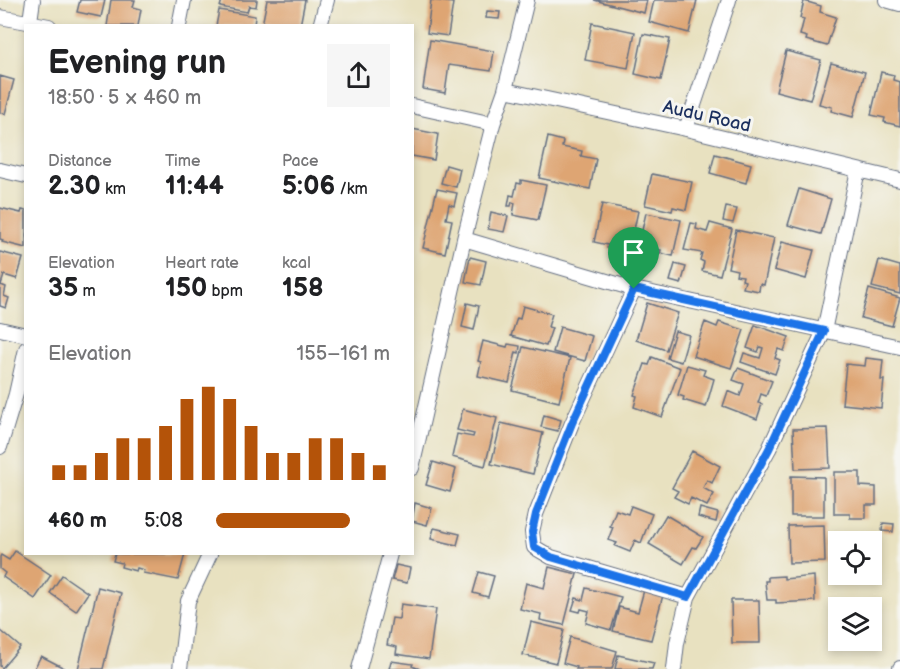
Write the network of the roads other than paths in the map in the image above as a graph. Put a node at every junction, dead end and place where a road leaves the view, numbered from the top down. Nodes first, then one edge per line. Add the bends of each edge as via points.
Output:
1 (33, 0) edge
2 (184, 0) edge
3 (327, 0) edge
4 (527, 0) edge
5 (729, 0) edge
6 (886, 0) edge
7 (900, 4) edge
8 (0, 17) edge
9 (30, 21) junction
10 (41, 24) edge
11 (179, 24) edge
12 (321, 24) edge
13 (505, 90) junction
14 (414, 106) edge
15 (493, 123) junction
16 (687, 129) junction
17 (0, 170) edge
18 (858, 170) junction
19 (24, 176) edge
20 (900, 180) edge
21 (464, 239) junction
22 (634, 289) junction
23 (0, 328) edge
24 (824, 331) junction
25 (24, 334) edge
26 (900, 347) edge
27 (24, 367) edge
28 (21, 395) edge
29 (0, 447) edge
30 (414, 459) edge
31 (210, 555) edge
32 (390, 555) edge
33 (688, 597) junction
34 (180, 669) edge
35 (359, 669) edge
36 (674, 669) edge

1 - 9 street
2 - 11 street
3 - 12 street
4 - 13 street
5 - 16 street
6 - 7 street
8 - 9 street
9 - 10 street
13 - 15 street
13 - 16 street, Audu Road
14 - 15 street
15 - 21 street
16 - 18 street, Audu Road
17 - 19 street
18 - 20 street, Audu Road
18 - 24 street
21 - 22 street
21 - 30 street
22 - 24 street
22 - 33 street via 572,423 536,514 534,547 551,557
23 - 25 street
24 - 26 street
24 - 33 street via 769,449
27 - 28 street
28 - 29 street
31 - 34 street via 188,602
32 - 35 street
33 - 36 street

